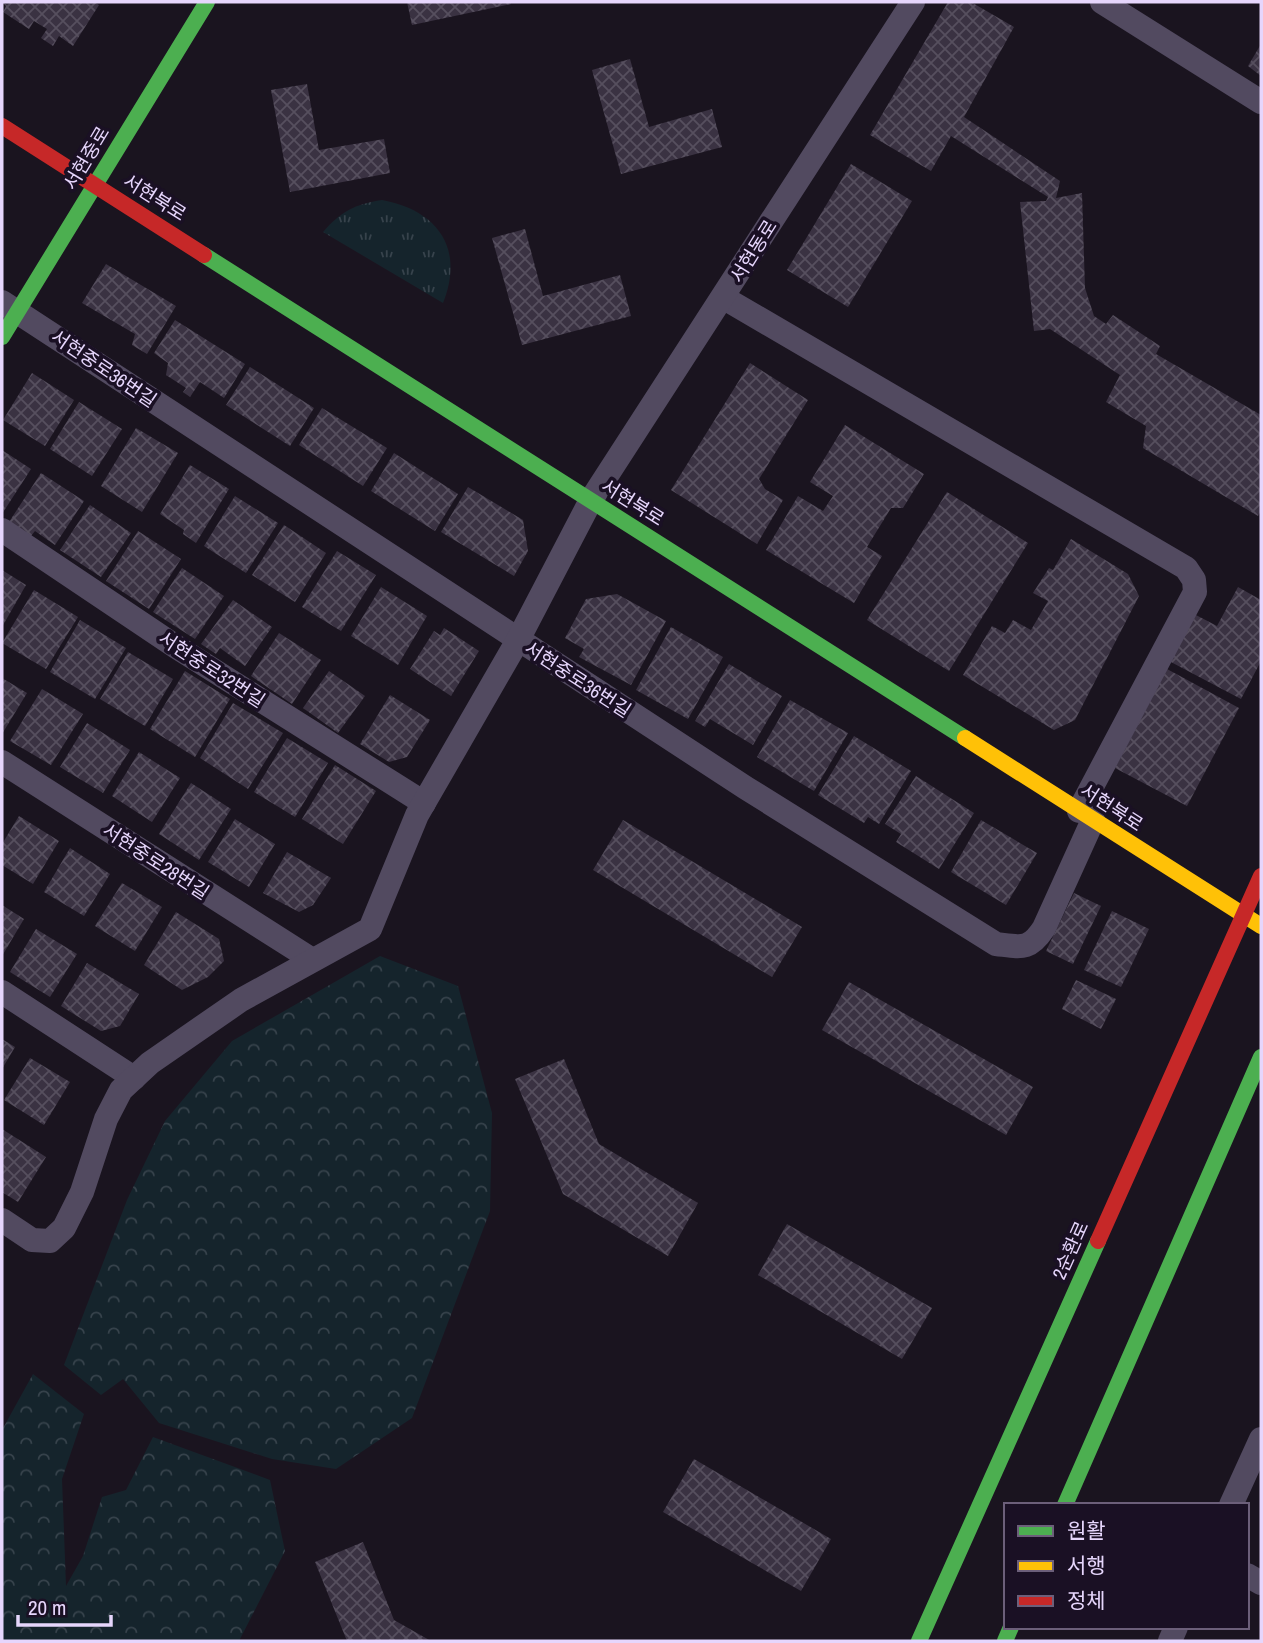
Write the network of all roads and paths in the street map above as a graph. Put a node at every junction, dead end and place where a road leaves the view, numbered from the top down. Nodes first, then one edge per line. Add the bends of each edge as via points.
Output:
1 (207, 2) edge
2 (913, 2) edge
3 (1102, 2) edge
4 (1261, 102) edge
5 (2, 126) edge
6 (95, 184) junction
7 (724, 298) junction
8 (9, 307) edge
9 (2, 337) edge
10 (591, 500) junction
11 (2, 530) edge
12 (519, 640) junction
13 (2, 762) edge
14 (424, 803) junction
15 (1086, 815) junction
16 (1261, 876) edge
17 (1242, 914) junction
18 (1261, 926) edge
19 (311, 959) junction
20 (2, 992) edge
21 (1261, 1057) edge
22 (134, 1078) junction
23 (2, 1220) edge
24 (1261, 1439) edge
25 (1066, 1503) edge
26 (1232, 1503) edge
27 (919, 1641) edge

1 - 6 street, 서현중로
2 - 7 street, 서현동로
3 - 4 street
5 - 6 street, 서현북로
6 - 8 street, 서현중로
6 - 10 street, 서현북로
7 - 10 street, 서현동로
7 - 15 street via 1186,568 1195,592
8 - 9 street, 서현중로
8 - 12 street, 서현중로36번길
10 - 12 street, 서현동로
10 - 15 street, 서현북로
11 - 14 street, 서현중로32번길
12 - 14 street, 서현동로
12 - 15 street, 서현중로36번길 via 996,944 1021,947 1035,943
13 - 19 street, 서현중로28번길
14 - 19 street, 서현동로 via 370,929
15 - 17 street, 서현북로
16 - 17 street, 2순환로
17 - 18 street, 서현북로
17 - 27 street, 2순환로
19 - 22 street, 서현동로 via 241,1000
20 - 22 street
21 - 25 street
22 - 23 street, 서현동로 via 121,1090 106,1119 82,1192 64,1228 50,1241 32,1240
24 - 26 street

